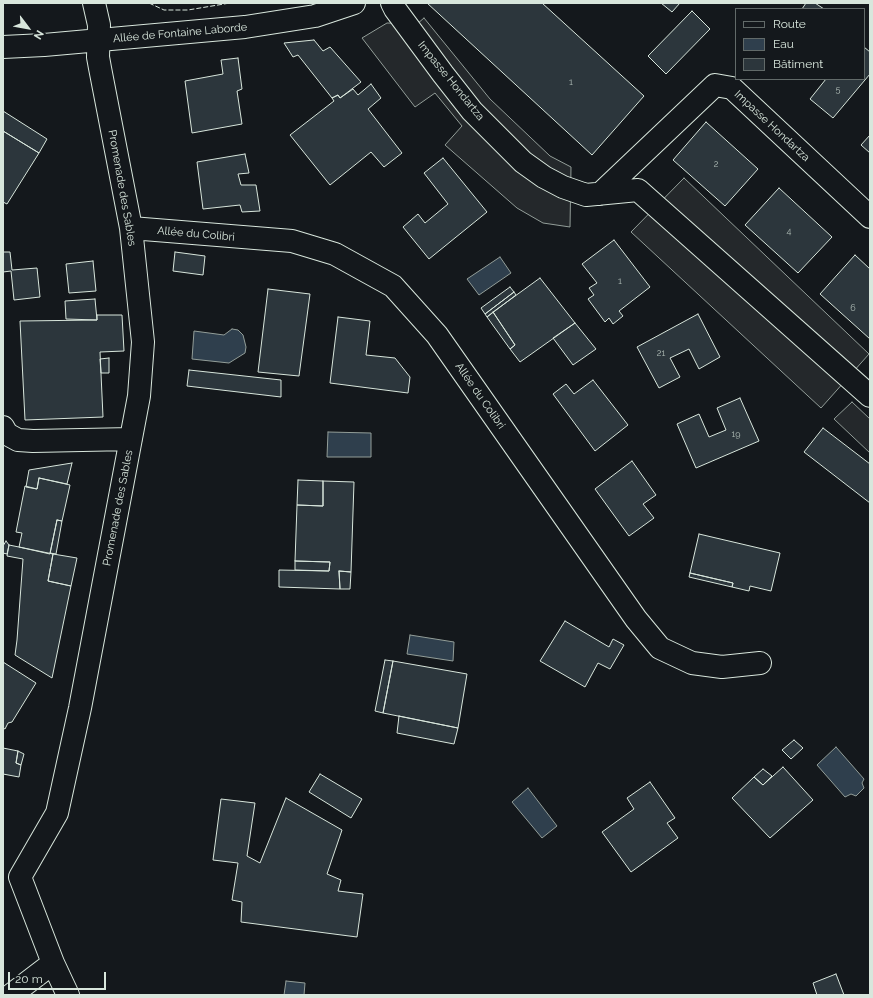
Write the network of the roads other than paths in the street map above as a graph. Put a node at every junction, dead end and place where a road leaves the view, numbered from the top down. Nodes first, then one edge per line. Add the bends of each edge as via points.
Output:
1 (94, 3) edge
2 (354, 3) edge
3 (392, 3) edge
4 (99, 40) junction
5 (3, 47) edge
6 (600, 194) junction
7 (870, 217) edge
8 (131, 228) junction
9 (870, 396) edge
10 (3, 427) edge
11 (131, 439) junction
12 (760, 663) dead end
13 (12, 876) edge
14 (53, 963) junction
15 (11, 995) edge
16 (68, 995) edge

1 - 4 street, Promenade des Sables via 99,25
2 - 4 street, Allée de Fontaine Laborde via 315,16 245,27
3 - 6 street, Impasse Hondartza via 442,74 472,111 523,162 563,188 586,195
4 - 5 street, Allée de Fontaine Laborde
4 - 8 street, Promenade des Sables via 98,57
6 - 7 street, Impasse Hondartza via 715,85 732,88
6 - 9 street, Impasse Hondartza via 638,190
8 - 11 street, Promenade des Sables via 143,342 139,396
8 - 12 street, Allée du Colibri via 292,241 335,254 394,286 437,335 636,619 660,648 692,663 722,667
10 - 11 street via 8,434 18,440
11 - 13 street, Promenade des Sables via 80,708 57,813
13 - 14 street, Promenade des Sables
14 - 15 street
14 - 16 street, Promenade des Sables

